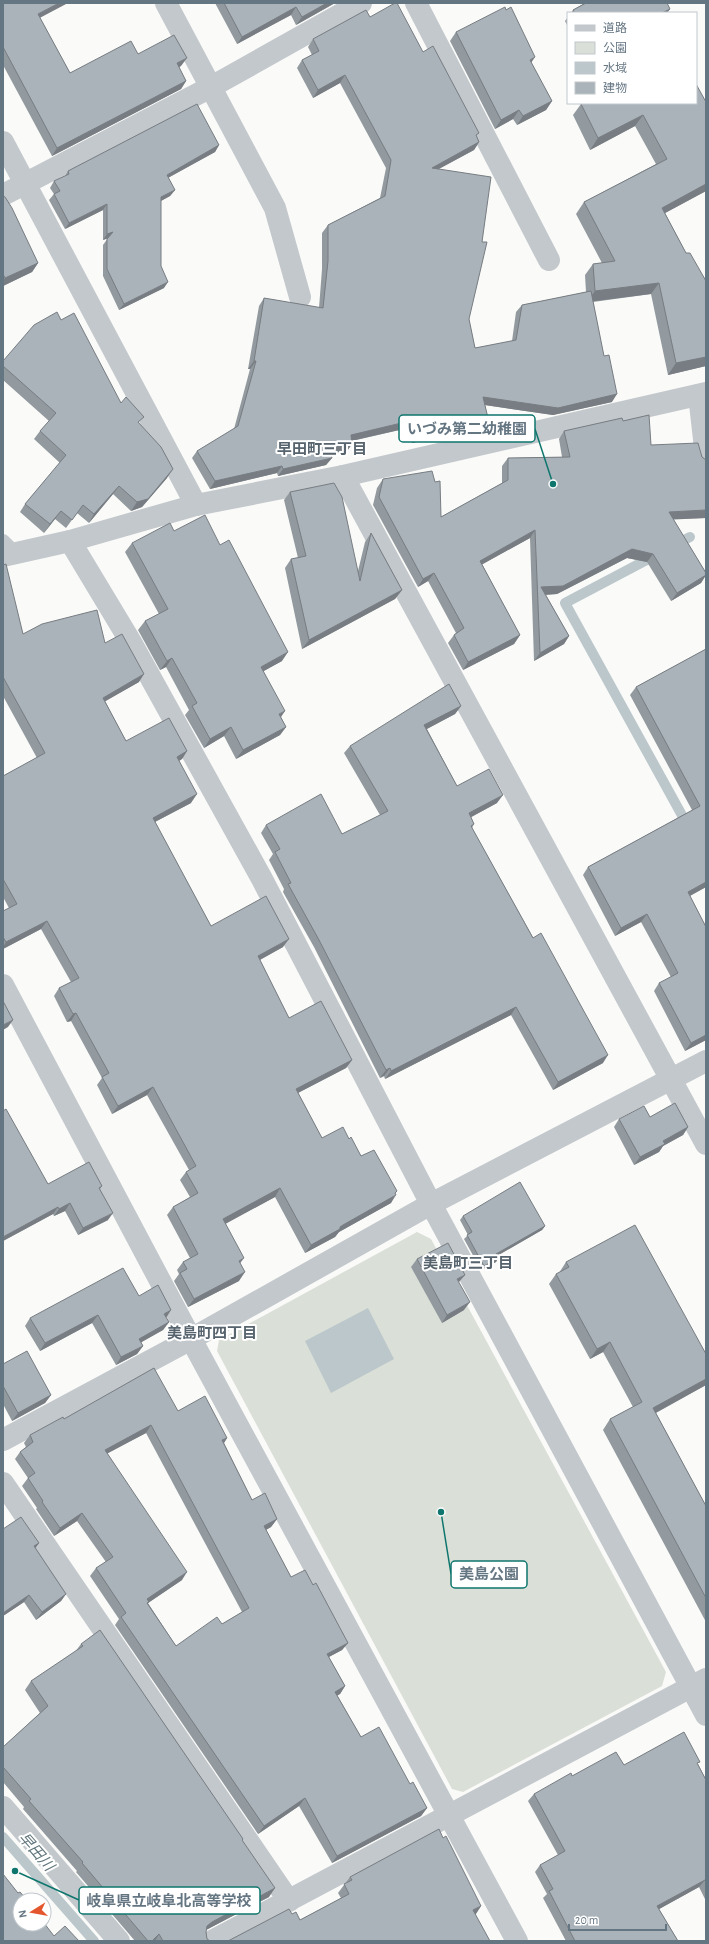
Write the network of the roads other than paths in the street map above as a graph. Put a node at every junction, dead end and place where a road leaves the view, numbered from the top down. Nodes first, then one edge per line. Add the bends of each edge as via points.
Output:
1 (166, 3) edge
2 (361, 3) edge
3 (416, 3) edge
4 (211, 87) junction
5 (3, 142) edge
6 (25, 183) junction
7 (3, 195) edge
8 (549, 260) dead end
9 (300, 297) dead end
10 (703, 394) edge
11 (706, 457) edge
12 (343, 476) junction
13 (196, 505) junction
14 (70, 541) junction
15 (7, 550) edge
16 (3, 985) edge
17 (706, 1061) edge
18 (672, 1080) junction
19 (706, 1144) edge
20 (431, 1204) junction
21 (191, 1339) junction
22 (3, 1440) edge
23 (3, 1483) edge
24 (699, 1683) edge
25 (706, 1715) edge
26 (3, 1807) edge
27 (450, 1816) junction
28 (289, 1901) junction
29 (119, 1941) edge
30 (212, 1941) edge
31 (517, 1941) edge

1 - 4 street
2 - 4 street
3 - 8 street
4 - 6 street
4 - 9 street via 275,208
5 - 6 street
6 - 7 street
6 - 13 street
10 - 11 street
10 - 12 street
12 - 13 street
12 - 18 street
13 - 14 street
14 - 15 street
14 - 20 street via 132,644 262,880
16 - 21 street
17 - 18 street
18 - 19 street
18 - 20 street
20 - 21 street
20 - 24 street
21 - 22 street
21 - 27 street
23 - 28 street
24 - 25 street
24 - 27 street
26 - 29 street
27 - 28 street
27 - 31 street
28 - 30 street

